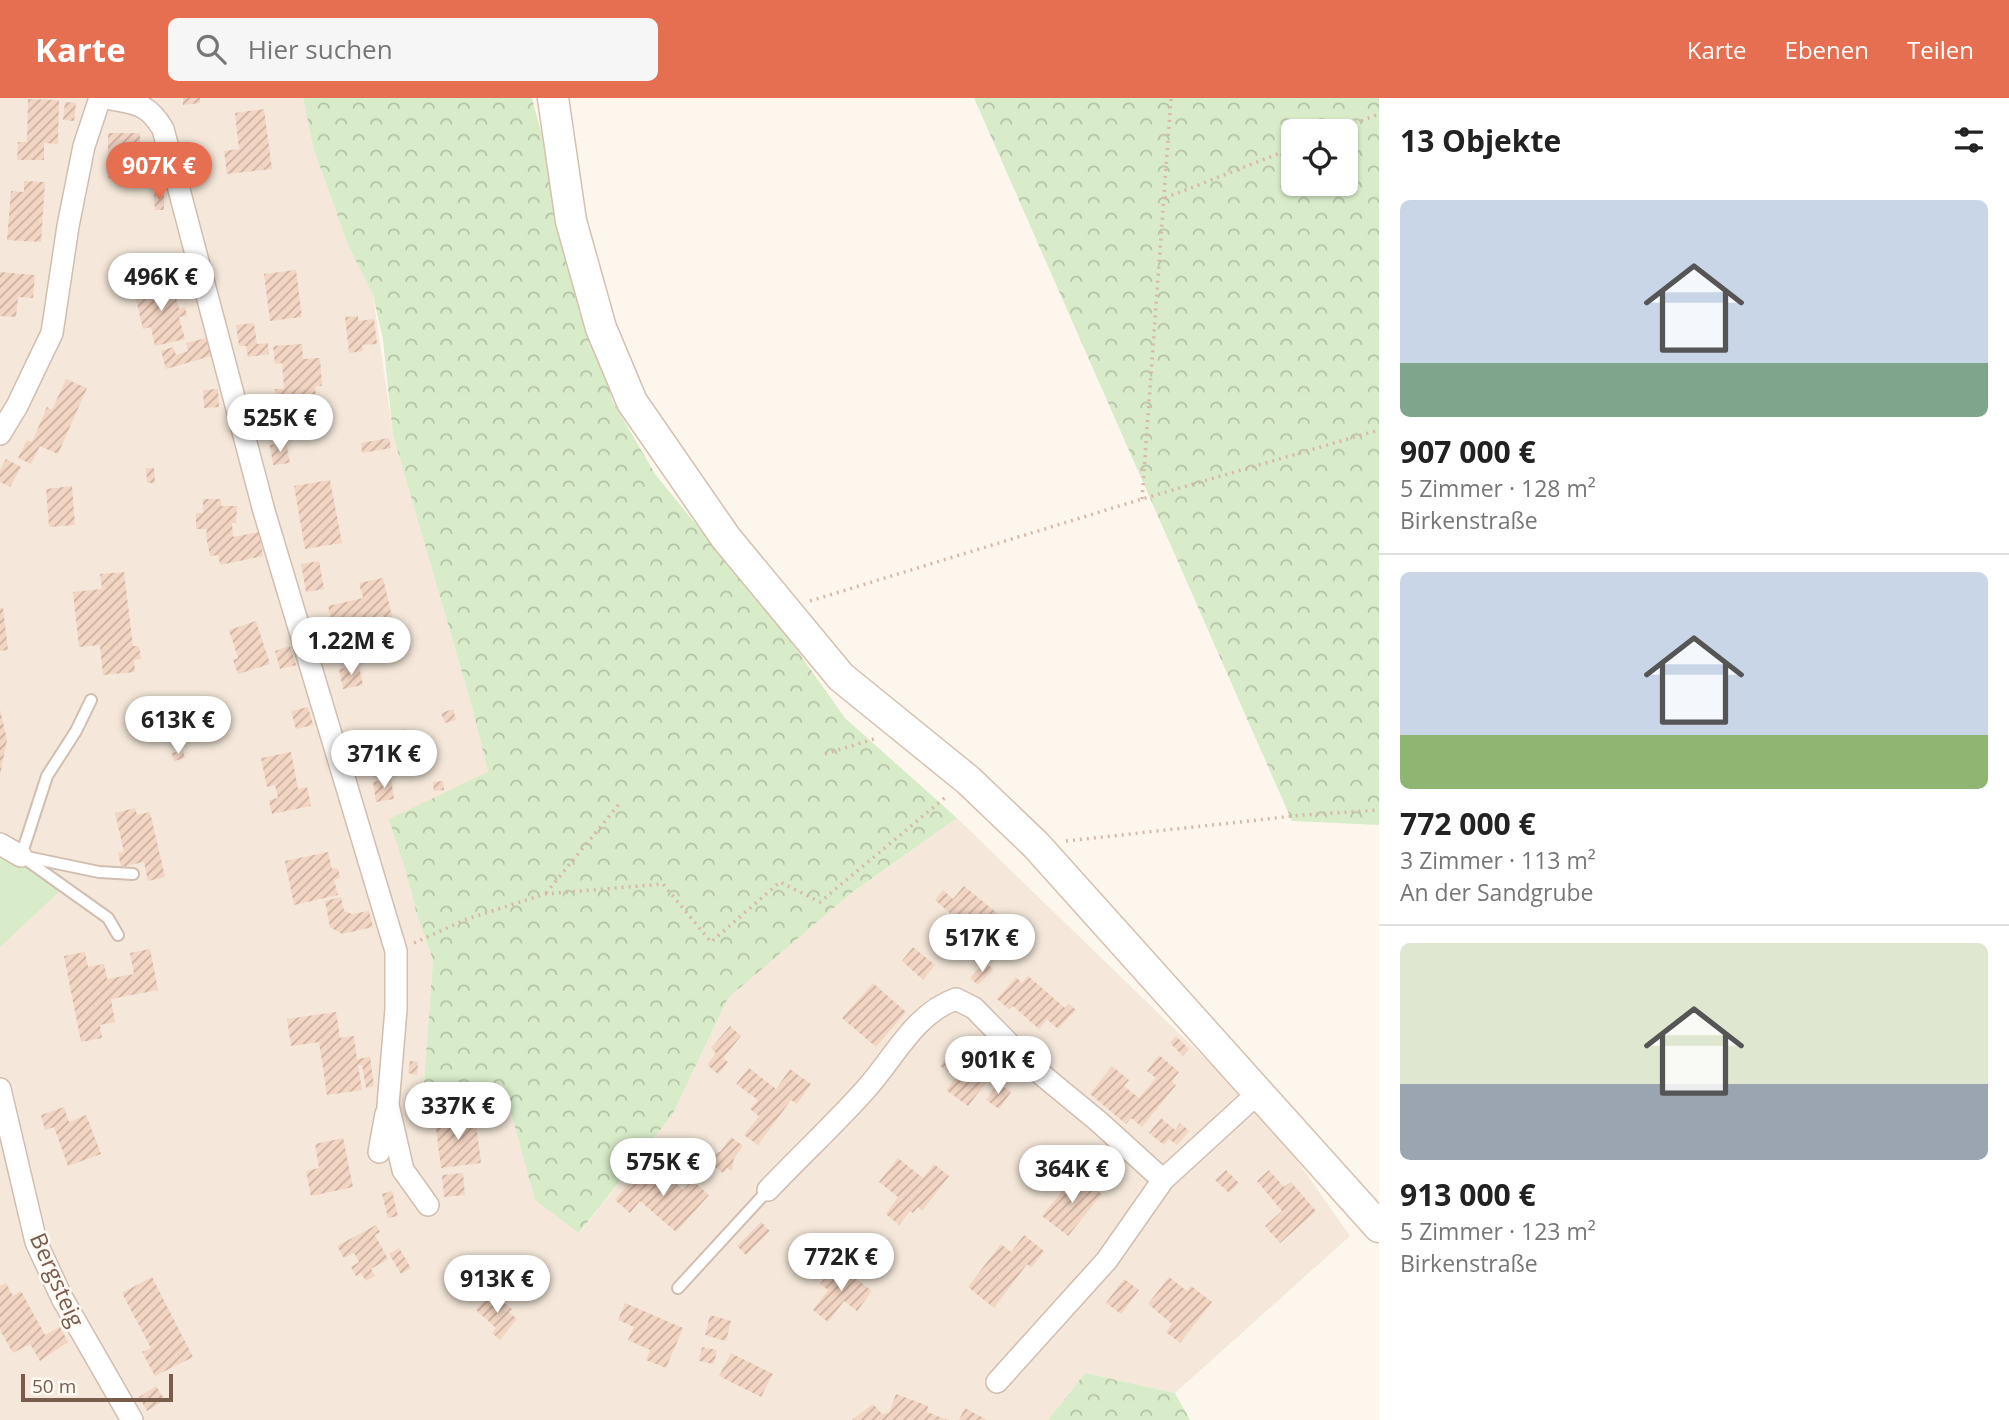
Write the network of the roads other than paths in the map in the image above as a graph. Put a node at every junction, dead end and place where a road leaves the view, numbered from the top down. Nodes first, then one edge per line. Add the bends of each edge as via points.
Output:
1 (100, 98) edge
2 (106, 98) edge
3 (553, 98) edge
4 (0, 434) edge
5 (91, 700) dead end
6 (0, 844) edge
7 (21, 856) junction
8 (133, 874) dead end
9 (118, 935) dead end
10 (0, 1089) edge
11 (1258, 1093) junction
12 (388, 1105) junction
13 (379, 1152) dead end
14 (1163, 1181) junction
15 (768, 1190) joint
16 (428, 1205) dead end
17 (1379, 1227) edge
18 (678, 1288) dead end
19 (998, 1382) dead end
20 (132, 1420) edge

1 - 4 street via 83,146 52,333
2 - 12 street via 153,112 163,129 264,511 396,951
3 - 11 street via 570,221 601,328 632,402 726,538 841,677 968,780 1036,845
5 - 7 lane via 47,776
6 - 7 street
7 - 8 lane
7 - 9 lane via 108,918
10 - 20 street, Bergsteig via 36,1242 62,1298
11 - 14 street
11 - 17 street
12 - 13 street
12 - 16 street via 403,1170
14 - 15 street via 1030,1065 974,1008 956,999 940,1005 904,1040 866,1089
14 - 19 street via 1107,1260
15 - 18 lane

